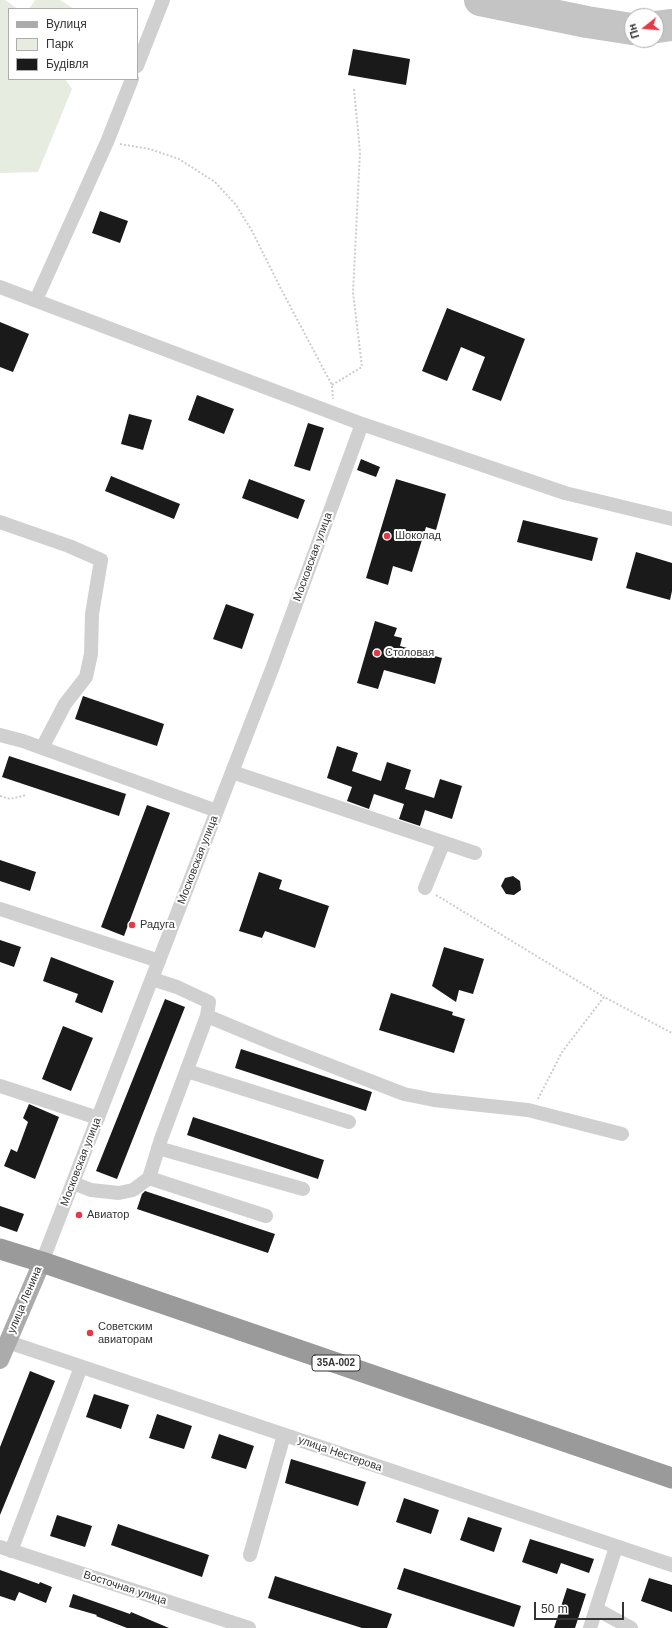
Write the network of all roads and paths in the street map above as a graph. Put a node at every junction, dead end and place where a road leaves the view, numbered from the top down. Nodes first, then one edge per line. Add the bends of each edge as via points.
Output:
1 (163, 0) edge
2 (138, 63) edge
3 (132, 80) edge
4 (354, 89) dead end
5 (107, 142) junction
6 (0, 287) edge
7 (36, 300) junction
8 (332, 385) junction
9 (334, 414) junction
10 (362, 424) junction
11 (672, 520) edge
12 (0, 522) edge
13 (0, 735) edge
14 (42, 748) junction
15 (232, 772) junction
16 (26, 795) dead end
17 (0, 796) edge
18 (217, 811) junction
19 (443, 844) junction
20 (475, 854) dead end
21 (425, 888) joint
22 (0, 909) edge
23 (159, 961) junction
24 (152, 979) junction
25 (604, 997) junction
26 (207, 1016) junction
27 (672, 1033) edge
28 (187, 1071) junction
29 (0, 1086) edge
30 (532, 1111) junction
31 (98, 1118) junction
32 (349, 1122) dead end
33 (622, 1134) dead end
34 (158, 1148) junction
35 (149, 1178) junction
36 (73, 1183) junction
37 (303, 1189) dead end
38 (266, 1216) dead end
39 (0, 1249) edge
40 (42, 1262) junction
41 (8, 1342) junction
42 (0, 1360) edge
43 (81, 1367) junction
44 (284, 1435) junction
45 (672, 1478) edge
46 (616, 1547) junction
47 (5, 1549) edge
48 (250, 1555) dead end
49 (672, 1565) edge
50 (596, 1609) junction
51 (249, 1628) edge
52 (590, 1628) edge
53 (631, 1628) edge

1 - 2 street
3 - 5 street
4 - 8 path via 360,152 353,293 362,367
5 - 7 street
5 - 8 path via 150,149 180,158 215,182 236,205 252,231
6 - 7 street
7 - 9 street
8 - 9 path
9 - 10 street
10 - 11 street via 565,493
10 - 15 street, Московская улица
12 - 14 street via 101,560 92,614 91,648 86,677 65,704
13 - 14 street
14 - 18 street
15 - 18 street, Московская улица
15 - 19 street
16 - 17 path via 10,799
18 - 23 street, Московская улица
19 - 20 street
19 - 21 street
21 - 25 path
22 - 23 street
23 - 24 street, Московская улица
24 - 26 street via 209,1002
24 - 31 street, Московская улица
25 - 27 path
25 - 30 path via 562,1052
26 - 28 street
26 - 30 street via 404,1094
28 - 32 street
28 - 34 street
29 - 31 street
30 - 33 street
31 - 36 street, Московская улица
34 - 35 street
34 - 37 street
35 - 36 street via 133,1190 119,1193 91,1190
35 - 38 street
36 - 40 street, Московская улица
39 - 40 highway, 35А-002
40 - 41 main road, улица Ленина
40 - 45 highway, 35А-002
41 - 42 main road, улица Ленина
41 - 43 street, улица Нестерова
43 - 44 street, улица Нестерова
43 - 47 street
44 - 46 street, улица Нестерова
44 - 48 street
46 - 49 street, улица Нестерова
46 - 50 street
47 - 51 street, Восточная улица
50 - 52 street
50 - 53 street

